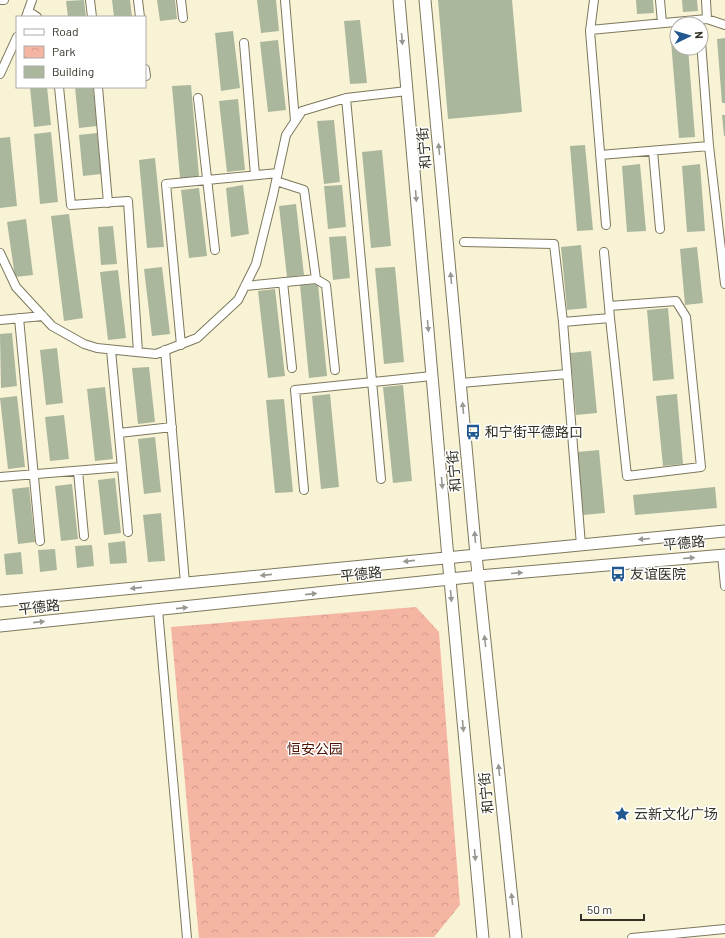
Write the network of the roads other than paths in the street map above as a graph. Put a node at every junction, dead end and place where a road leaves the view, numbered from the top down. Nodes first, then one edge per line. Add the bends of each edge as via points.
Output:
1 (0, 0) edge
2 (4, 0) edge
3 (32, 0) edge
4 (90, 0) edge
5 (138, 0) edge
6 (181, 0) edge
7 (285, 0) edge
8 (399, 0) edge
9 (425, 0) edge
10 (594, 0) edge
11 (660, 0) edge
12 (706, 0) edge
13 (27, 14) edge
14 (92, 16) edge
15 (140, 16) edge
16 (703, 16) edge
17 (183, 18) dead end
18 (709, 22) edge
19 (662, 23) junction
20 (669, 23) edge
21 (725, 25) edge
22 (590, 30) junction
23 (16, 38) edge
24 (244, 42) dead end
25 (702, 56) edge
26 (0, 74) edge
27 (59, 88) edge
28 (98, 88) edge
29 (407, 91) junction
30 (198, 98) dead end
31 (346, 98) junction
32 (295, 121) junction
33 (709, 146) junction
34 (653, 151) junction
35 (600, 155) junction
36 (255, 175) junction
37 (277, 177) junction
38 (206, 180) junction
39 (108, 203) junction
40 (606, 225) dead end
41 (660, 229) dead end
42 (464, 242) dead end
43 (215, 250) dead end
44 (604, 252) dead end
45 (0, 253) edge
46 (316, 279) junction
47 (282, 282) junction
48 (725, 284) edge
49 (245, 286) junction
50 (609, 306) junction
51 (43, 316) junction
52 (1, 318) edge
53 (18, 318) junction
54 (610, 318) junction
55 (562, 322) junction
56 (181, 344) junction
57 (111, 350) junction
58 (165, 350) junction
59 (138, 352) junction
60 (292, 368) dead end
61 (334, 370) dead end
62 (567, 374) junction
63 (432, 376) junction
64 (373, 382) junction
65 (460, 383) junction
66 (172, 428) junction
67 (119, 433) junction
68 (122, 467) junction
69 (78, 471) junction
70 (33, 474) junction
71 (0, 477) edge
72 (381, 479) dead end
73 (304, 490) dead end
74 (725, 531) edge
75 (128, 532) dead end
76 (84, 536) dead end
77 (40, 541) dead end
78 (581, 545) junction
79 (476, 555) junction
80 (724, 555) edge
81 (448, 558) junction
82 (478, 576) junction
83 (450, 580) junction
84 (185, 583) junction
85 (725, 586) edge
86 (0, 601) edge
87 (158, 610) junction
88 (0, 626) edge
89 (725, 929) edge
90 (188, 938) edge
91 (483, 938) edge
92 (516, 938) edge
93 (632, 938) edge

1 - 2 street
3 - 13 street
4 - 14 street
5 - 15 street
6 - 17 street
7 - 32 street
8 -> 29 main road, 和宁街
65 -> 9 main road, 和宁街
10 - 22 street
11 - 19 street
12 - 16 street
18 - 21 street
19 - 20 street
19 - 22 street
22 - 35 street
23 - 26 street
24 - 36 street
25 - 33 street
27 - 39 street via 71,205
28 - 39 street
29 - 31 street
29 -> 63 main road, 和宁街
30 - 38 street
31 - 32 street via 302,111
31 - 64 street
32 - 37 street via 286,135
33 - 34 street
33 - 48 street
34 - 35 street
34 - 41 street
35 - 40 street
36 - 37 street
36 - 38 street
37 - 46 street via 304,190
37 - 49 street via 256,264
38 - 43 street
38 - 56 street via 166,184
39 - 59 street via 128,201
42 - 55 street via 554,244
44 - 50 street
45 - 51 street via 16,287
46 - 47 street
46 - 61 street via 326,285
47 - 49 street
47 - 60 street
49 - 56 street via 238,300 197,338
50 - 54 street
50 - 54 street via 676,301 686,317 701,467 627,476
51 - 53 street
51 - 57 street via 52,326 84,344
52 - 53 street
53 - 70 street
54 - 55 street
55 - 62 street
56 - 58 street
57 - 59 street
57 - 67 street
58 - 59 street via 156,354
58 - 66 street
62 - 65 street
62 - 78 street
63 - 64 street
63 -> 81 main road, 和宁街
64 - 72 street
64 - 73 street via 296,390
79 -> 65 main road, 和宁街
66 - 67 street
66 - 84 street
67 - 68 street
68 - 69 street
68 - 75 street
69 - 70 street
69 - 76 street
70 - 71 street
70 - 77 street
74 -> 78 main road, 平德路
78 - 79 main road, 平德路
79 - 81 main road, 平德路
79 - 82 main road, 和宁街
82 -> 80 main road, 平德路
80 - 85 street
81 - 83 main road, 和宁街
81 -> 84 main road, 平德路
82 - 83 main road, 平德路
92 -> 82 main road, 和宁街
87 -> 83 main road, 平德路
83 -> 91 main road, 和宁街
84 -> 86 main road, 平德路
88 -> 87 main road, 平德路
87 - 90 street
89 - 93 street

